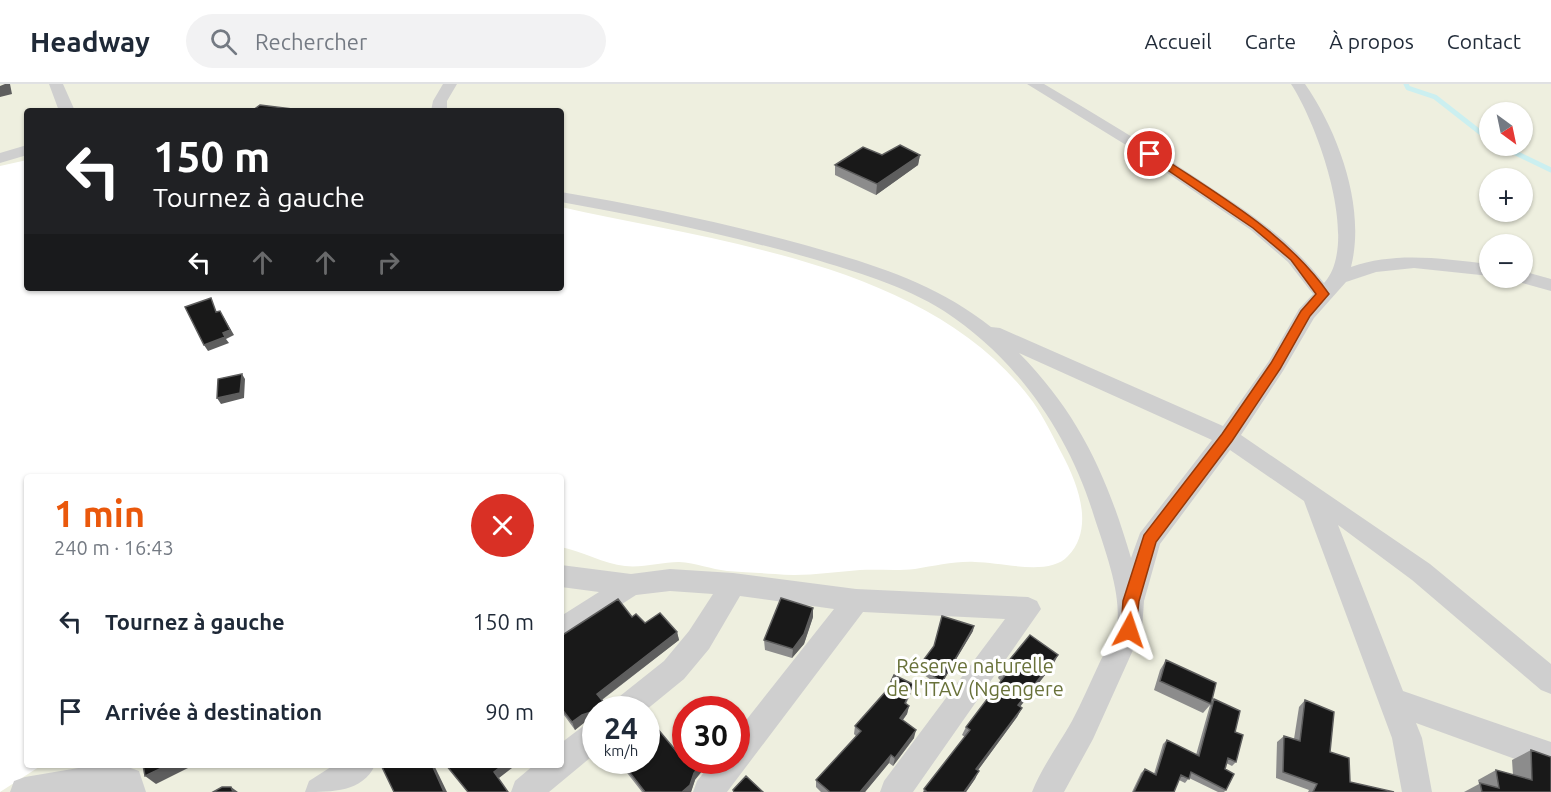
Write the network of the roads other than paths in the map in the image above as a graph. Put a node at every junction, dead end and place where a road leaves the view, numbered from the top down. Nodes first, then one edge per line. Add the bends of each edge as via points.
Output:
1 (56, 84) edge
2 (450, 84) edge
3 (1034, 84) edge
4 (1298, 84) edge
5 (66, 108) edge
6 (439, 108) edge
7 (2, 140) dead end
8 (24, 141) edge
9 (24, 151) edge
10 (0, 158) edge
11 (564, 198) edge
12 (1479, 269) edge
13 (1339, 279) junction
14 (1533, 280) edge
15 (1551, 285) edge
16 (1323, 294) junction
17 (978, 326) junction
18 (1227, 437) junction
19 (1314, 495) junction
20 (564, 576) edge
21 (733, 584) junction
22 (631, 585) junction
23 (856, 600) junction
24 (1131, 601) junction
25 (564, 629) edge
26 (1551, 681) edge
27 (642, 696) edge
28 (1393, 701) junction
29 (750, 739) edge
30 (582, 745) edge
31 (1551, 758) edge
32 (564, 760) edge
33 (356, 768) edge
34 (554, 768) edge
35 (723, 774) edge
36 (93, 776) edge
37 (1055, 789) edge
38 (25, 792) edge
39 (131, 792) edge
40 (320, 792) edge
41 (526, 792) edge
42 (708, 792) edge
43 (894, 792) edge
44 (1417, 792) edge

1 - 5 street
2 - 6 street
3 - 16 street via 1132,142 1257,226 1295,258
4 - 13 street via 1315,108 1344,200 1347,238
7 - 8 street
9 - 10 street
11 - 17 street via 744,234 860,267 932,296
12 - 13 street via 1414,262 1373,266
13 - 16 street
14 - 15 street
16 - 18 street
17 - 18 street
17 - 24 street via 1012,359 1065,424 1097,490
18 - 19 street
18 - 24 street via 1149,540
19 - 26 street via 1420,572
19 - 28 street
20 - 22 street
21 - 22 street via 670,580
21 - 23 street
21 - 27 street via 699,640 674,670
22 - 25 street
23 - 29 street
23 - 43 street via 1028,609
24 - 37 street via 1129,630
28 - 31 street
28 - 44 street via 1407,738
30 - 32 street
33 - 40 street
34 - 41 street
35 - 42 street
36 - 38 street
36 - 39 street via 128,782

